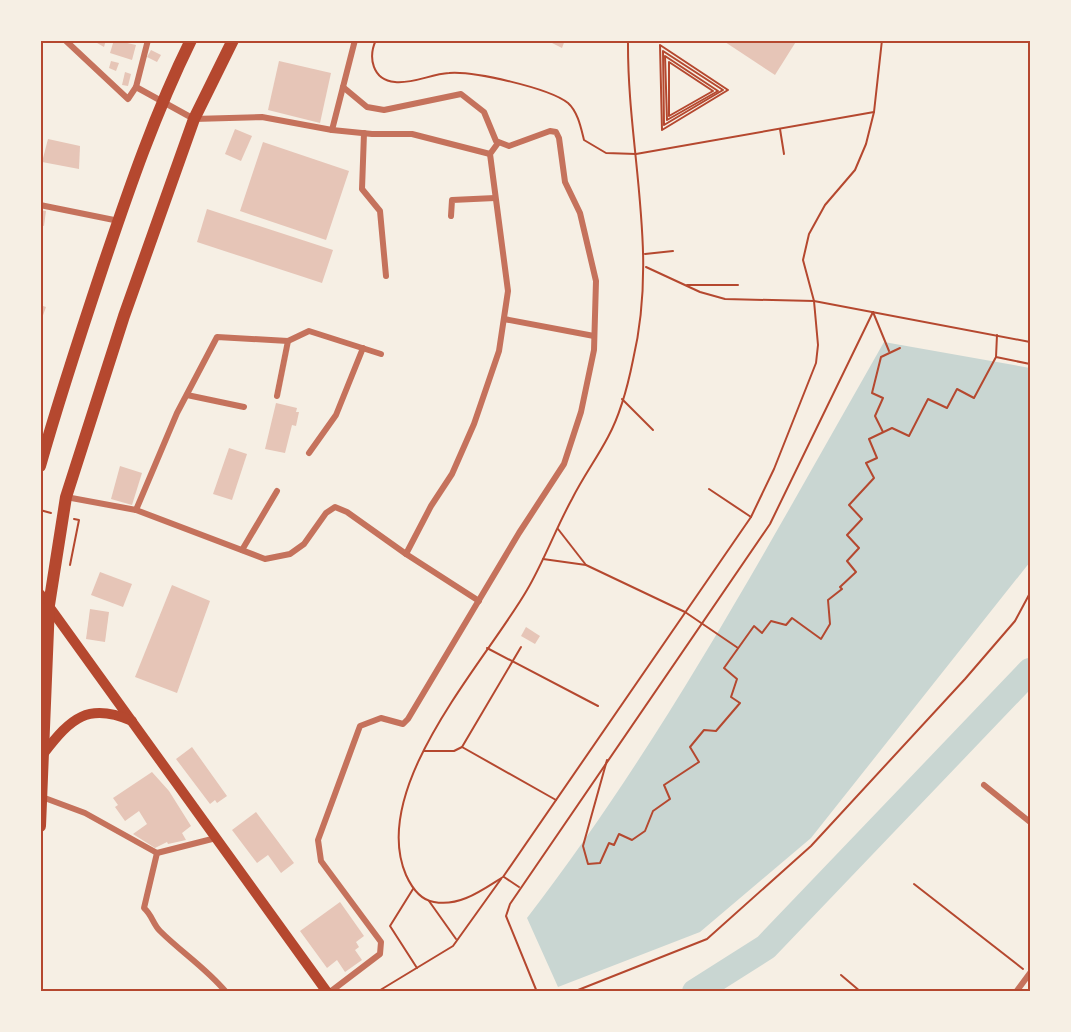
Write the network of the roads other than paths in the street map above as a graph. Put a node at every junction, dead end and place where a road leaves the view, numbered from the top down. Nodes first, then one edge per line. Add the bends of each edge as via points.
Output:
1 (65, 40) edge
2 (148, 40) edge
3 (191, 40) edge
4 (233, 40) edge
5 (355, 40) edge
6 (136, 87) junction
7 (343, 87) junction
8 (162, 100) junction
9 (194, 119) junction
10 (332, 130) junction
11 (364, 133) junction
12 (498, 143) junction
13 (490, 154) junction
14 (495, 198) junction
15 (40, 205) edge
16 (451, 216) dead end
17 (119, 220) junction
18 (386, 276) dead end
19 (504, 320) junction
20 (594, 336) junction
21 (288, 341) junction
22 (363, 348) junction
23 (381, 354) dead end
24 (187, 395) junction
25 (277, 396) dead end
26 (59, 398) junction
27 (244, 407) dead end
28 (40, 435) edge
29 (309, 453) dead end
30 (40, 466) edge
31 (277, 491) dead end
32 (66, 497) junction
33 (136, 510) junction
34 (242, 550) junction
35 (406, 555) junction
36 (40, 594) edge
37 (479, 601) junction
38 (49, 605) junction
39 (132, 721) junction
40 (44, 753) junction
41 (984, 785) dead end
42 (41, 799) edge
43 (1030, 822) edge
44 (40, 826) edge
45 (216, 838) junction
46 (157, 853) junction
47 (1030, 974) edge
48 (225, 992) edge
49 (328, 992) edge
50 (1016, 992) edge

1 - 6 street via 128,99
2 - 6 street
3 - 8 highway
4 - 9 highway
5 - 7 street
6 - 8 street
7 - 10 street
7 - 12 street via 367,106 384,110 461,94 484,112 491,135
8 - 9 street
8 - 17 highway
9 - 10 street via 262,117
9 - 32 highway via 124,316
10 - 11 street
11 - 13 street via 412,134
11 - 18 street via 362,189 380,211
12 - 13 street
12 - 20 street via 509,147 550,131 560,138 565,182 580,213 596,281
13 - 14 street
14 - 16 street via 452,200
14 - 19 street via 508,291
15 - 17 street
17 - 26 highway
19 - 20 street
19 - 35 street via 499,351 474,424 452,474
20 - 37 street via 581,412 564,464
21 - 22 street via 309,331
21 - 24 street via 217,337
21 - 25 street
22 - 23 street
22 - 29 street via 336,415
24 - 27 street
24 - 33 street
26 - 28 highway
26 - 30 highway
31 - 34 street
32 - 33 street
32 - 38 highway
33 - 34 street
34 - 35 street via 265,559 290,554 304,544 326,513 335,507
35 - 37 street
36 - 38 main road
37 - 49 street via 408,719 403,724 381,718 360,726 318,840 321,861 381,942 381,948 380,954
38 - 39 main road
38 - 40 highway
39 - 40 main road via 111,712 84,716 61,731
39 - 45 main road
40 - 42 highway
41 - 43 street
42 - 44 highway
42 - 46 street via 85,813
45 - 46 street
45 - 49 main road
46 - 48 street via 144,908 153,916 157,929 209,972
47 - 50 street

